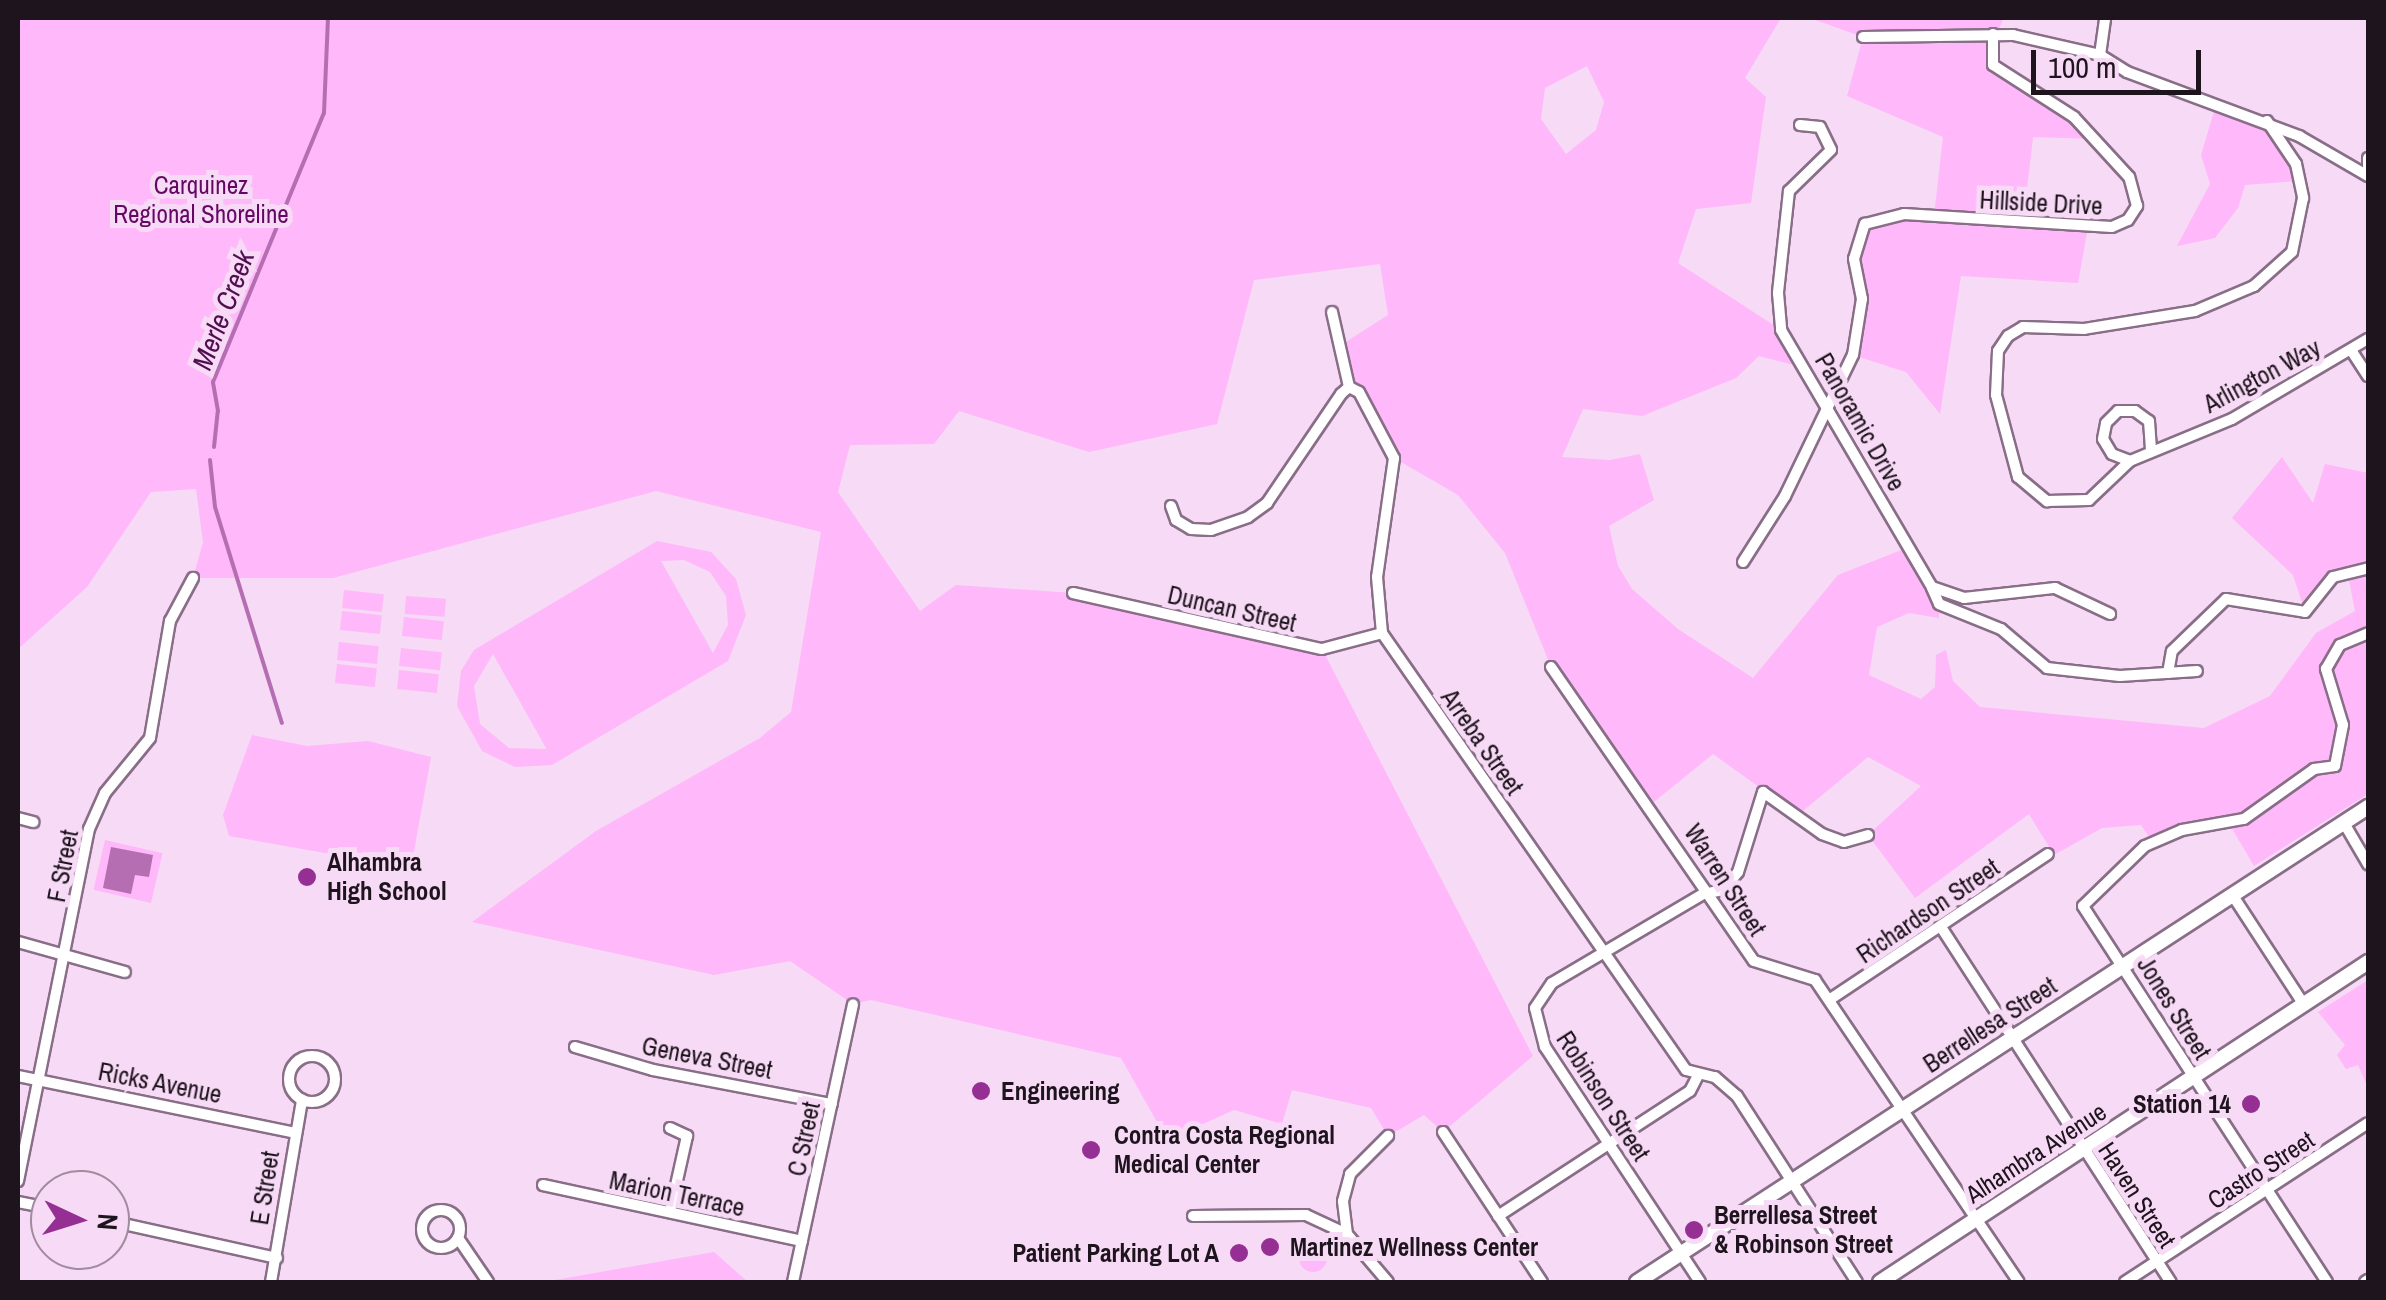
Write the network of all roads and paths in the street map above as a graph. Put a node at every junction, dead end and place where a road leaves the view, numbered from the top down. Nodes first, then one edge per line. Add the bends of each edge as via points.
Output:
1 (2104, 18) edge
2 (1993, 34) junction
3 (1863, 37) dead end
4 (2100, 55) junction
5 (2267, 122) junction
6 (1800, 124) dead end
7 (2368, 158) edge
8 (2368, 175) edge
9 (1332, 312) dead end
10 (2368, 339) edge
11 (2352, 350) junction
12 (2368, 376) edge
13 (1838, 386) junction
14 (1349, 387) junction
15 (1819, 388) junction
16 (1828, 409) junction
17 (2151, 449) junction
18 (2130, 460) junction
19 (1172, 506) dead end
20 (1743, 562) dead end
21 (2368, 568) edge
22 (193, 578) dead end
23 (1932, 587) junction
24 (1073, 593) dead end
25 (2110, 614) dead end
26 (1382, 633) junction
27 (2368, 633) edge
28 (1551, 666) dead end
29 (2197, 671) dead end
30 (2168, 674) junction
31 (2368, 807) edge
32 (18, 818) edge
33 (33, 822) dead end
34 (2344, 824) junction
35 (1868, 836) dead end
36 (2048, 854) dead end
37 (2368, 864) edge
38 (1712, 893) junction
39 (2233, 896) junction
40 (1941, 927) junction
41 (18, 942) edge
42 (68, 952) junction
43 (1602, 952) junction
44 (2368, 962) edge
45 (2123, 965) junction
46 (125, 972) dead end
47 (1829, 1000) junction
48 (854, 1004) dead end
49 (2304, 1004) junction
50 (2012, 1038) junction
51 (574, 1047) dead end
52 (1698, 1075) junction
53 (18, 1076) edge
54 (2193, 1077) junction
55 (38, 1080) junction
56 (302, 1100) junction
57 (832, 1104) junction
58 (1901, 1110) junction
59 (2368, 1123) edge
60 (670, 1128) dead end
61 (295, 1132) junction
62 (1442, 1132) dead end
63 (1388, 1136) dead end
64 (1610, 1144) junction
65 (2083, 1148) junction
66 (18, 1182) edge
67 (1792, 1183) junction
68 (543, 1186) dead end
69 (2267, 1190) junction
70 (670, 1212) junction
71 (1193, 1216) dead end
72 (1498, 1216) junction
73 (1976, 1220) junction
74 (130, 1225) edge
75 (1347, 1234) junction
76 (458, 1238) dead end
77 (802, 1241) junction
78 (1682, 1254) junction
79 (277, 1258) junction
80 (2157, 1262) junction
81 (270, 1282) edge
82 (488, 1282) edge
83 (794, 1282) edge
84 (1388, 1282) edge
85 (1542, 1282) edge
86 (1637, 1282) edge
87 (1700, 1282) edge
88 (1857, 1282) edge
89 (1880, 1282) edge
90 (2019, 1282) edge
91 (2125, 1282) edge
92 (2170, 1282) edge
93 (2328, 1282) edge

1 - 4 street
2 - 3 street
2 - 4 street
2 - 13 street, Hillside Drive via 1993,65 2074,117 2129,177 2137,206 2112,227 1904,214 1865,224 1854,259 1860,328
4 - 5 street via 2128,72
5 - 8 street
5 - 18 street, Arlington Way via 2296,164 2303,198 2292,252 2273,274 2230,298 2176,315 2084,329 2024,328 1998,351 1996,394 2005,442 2018,476 2033,492 2054,503 2088,500
6 - 15 street, Panoramic Drive via 1820,127 1832,150 1789,192 1779,312 1781,330
7 - 8 street
9 - 14 street
10 - 11 street, Arlington Way
11 - 12 street
11 - 17 street, Arlington Way via 2232,419
13 - 15 street
13 - 16 street, Hillside Drive
14 - 19 street via 1268,503 1248,517 1191,530 1176,520
14 - 26 street, Arreba Street via 1371,409 1394,458 1377,576
15 - 16 street, Panoramic Drive
16 - 20 street, Hillside Drive via 1814,426 1786,496
16 - 23 street, Panoramic Drive
17 - 18 street, Arlington Way
17 - 18 street via 2148,421 2135,410 2118,411 2106,422 2103,439 2112,454
21 - 30 street via 2334,577 2304,612 2226,599 2172,651
22 - 42 street, F Street via 170,622 150,738 105,794 90,829
23 - 25 street via 1964,598 2055,588
23 - 30 street via 1939,604 2002,629 2046,668
24 - 26 street, Duncan Street via 1322,649
26 - 43 street, Arreba Street
27 - 45 street, Jones Street via 2340,646 2326,669 2343,725 2335,766 2314,769 2244,819 2182,830 2145,846 2084,906
28 - 38 street, Warren Street
29 - 30 street
31 - 34 main road, Berrellesa Street
32 - 33 street
34 - 37 street
34 - 39 main road, Berrellesa Street
35 - 38 street via 1844,842 1822,834 1763,792 1738,872
36 - 40 street, Richardson Street
38 - 43 street, Robinson Street
38 - 47 street, Warren Street via 1754,961 1766,970 1804,973
39 - 45 main road, Berrellesa Street
39 - 49 street
40 - 47 street, Richardson Street
40 - 50 street, Haven Street
41 - 42 street
42 - 46 street via 76,962
42 - 55 street, F Street
43 - 52 street, Arreba Street via 1686,1070
43 - 64 street, Robinson Street via 1552,983 1534,1008 1545,1047
44 - 49 main road, Alhambra Avenue
45 - 50 main road, Berrellesa Street
45 - 54 street, Jones Street
47 - 58 street, Warren Street
48 - 57 street, C Street
49 - 54 main road, Alhambra Avenue
50 - 58 main road, Berrellesa Street
50 - 65 street, Haven Street
51 - 57 street, Geneva Street via 653,1070
52 - 64 street via 1690,1092
52 - 67 street, Arreba Street via 1725,1083 1737,1096
53 - 55 street, Ricks Avenue
54 - 65 main road, Alhambra Avenue
54 - 69 street, Jones Street
55 - 61 street, Ricks Avenue
55 - 66 street, F Street
56 - 56 street via 323,1100 335,1084 332,1066 320,1056 300,1058 291,1068 290,1088
56 - 61 street, E Street
57 - 77 street, C Street
58 - 67 main road, Berrellesa Street
58 - 73 street, Warren Street
59 - 69 street, Castro Street
60 - 70 street via 687,1136
61 - 79 street, E Street
62 - 72 street
63 - 75 street via 1350,1174 1343,1201
64 - 72 street
64 - 78 street, Robinson Street
65 - 73 main road, Alhambra Avenue
65 - 80 street, Haven Street
67 - 78 main road, Berrellesa Street
67 - 88 street, Arreba Street
68 - 70 street, Marion Terrace
69 - 80 street, Castro Street
69 - 93 street, Jones Street
70 - 77 street, Marion Terrace
71 - 75 street via 1286,1213
72 - 85 street
73 - 89 main road, Alhambra Avenue
73 - 90 street, Warren Street
74 - 79 street
75 - 84 street
76 - 82 street
77 - 83 street, C Street
78 - 86 main road, Berrellesa Street
78 - 87 street, Robinson Street
79 - 81 street, E Street
80 - 91 street, Castro Street
80 - 92 street, Haven Street

